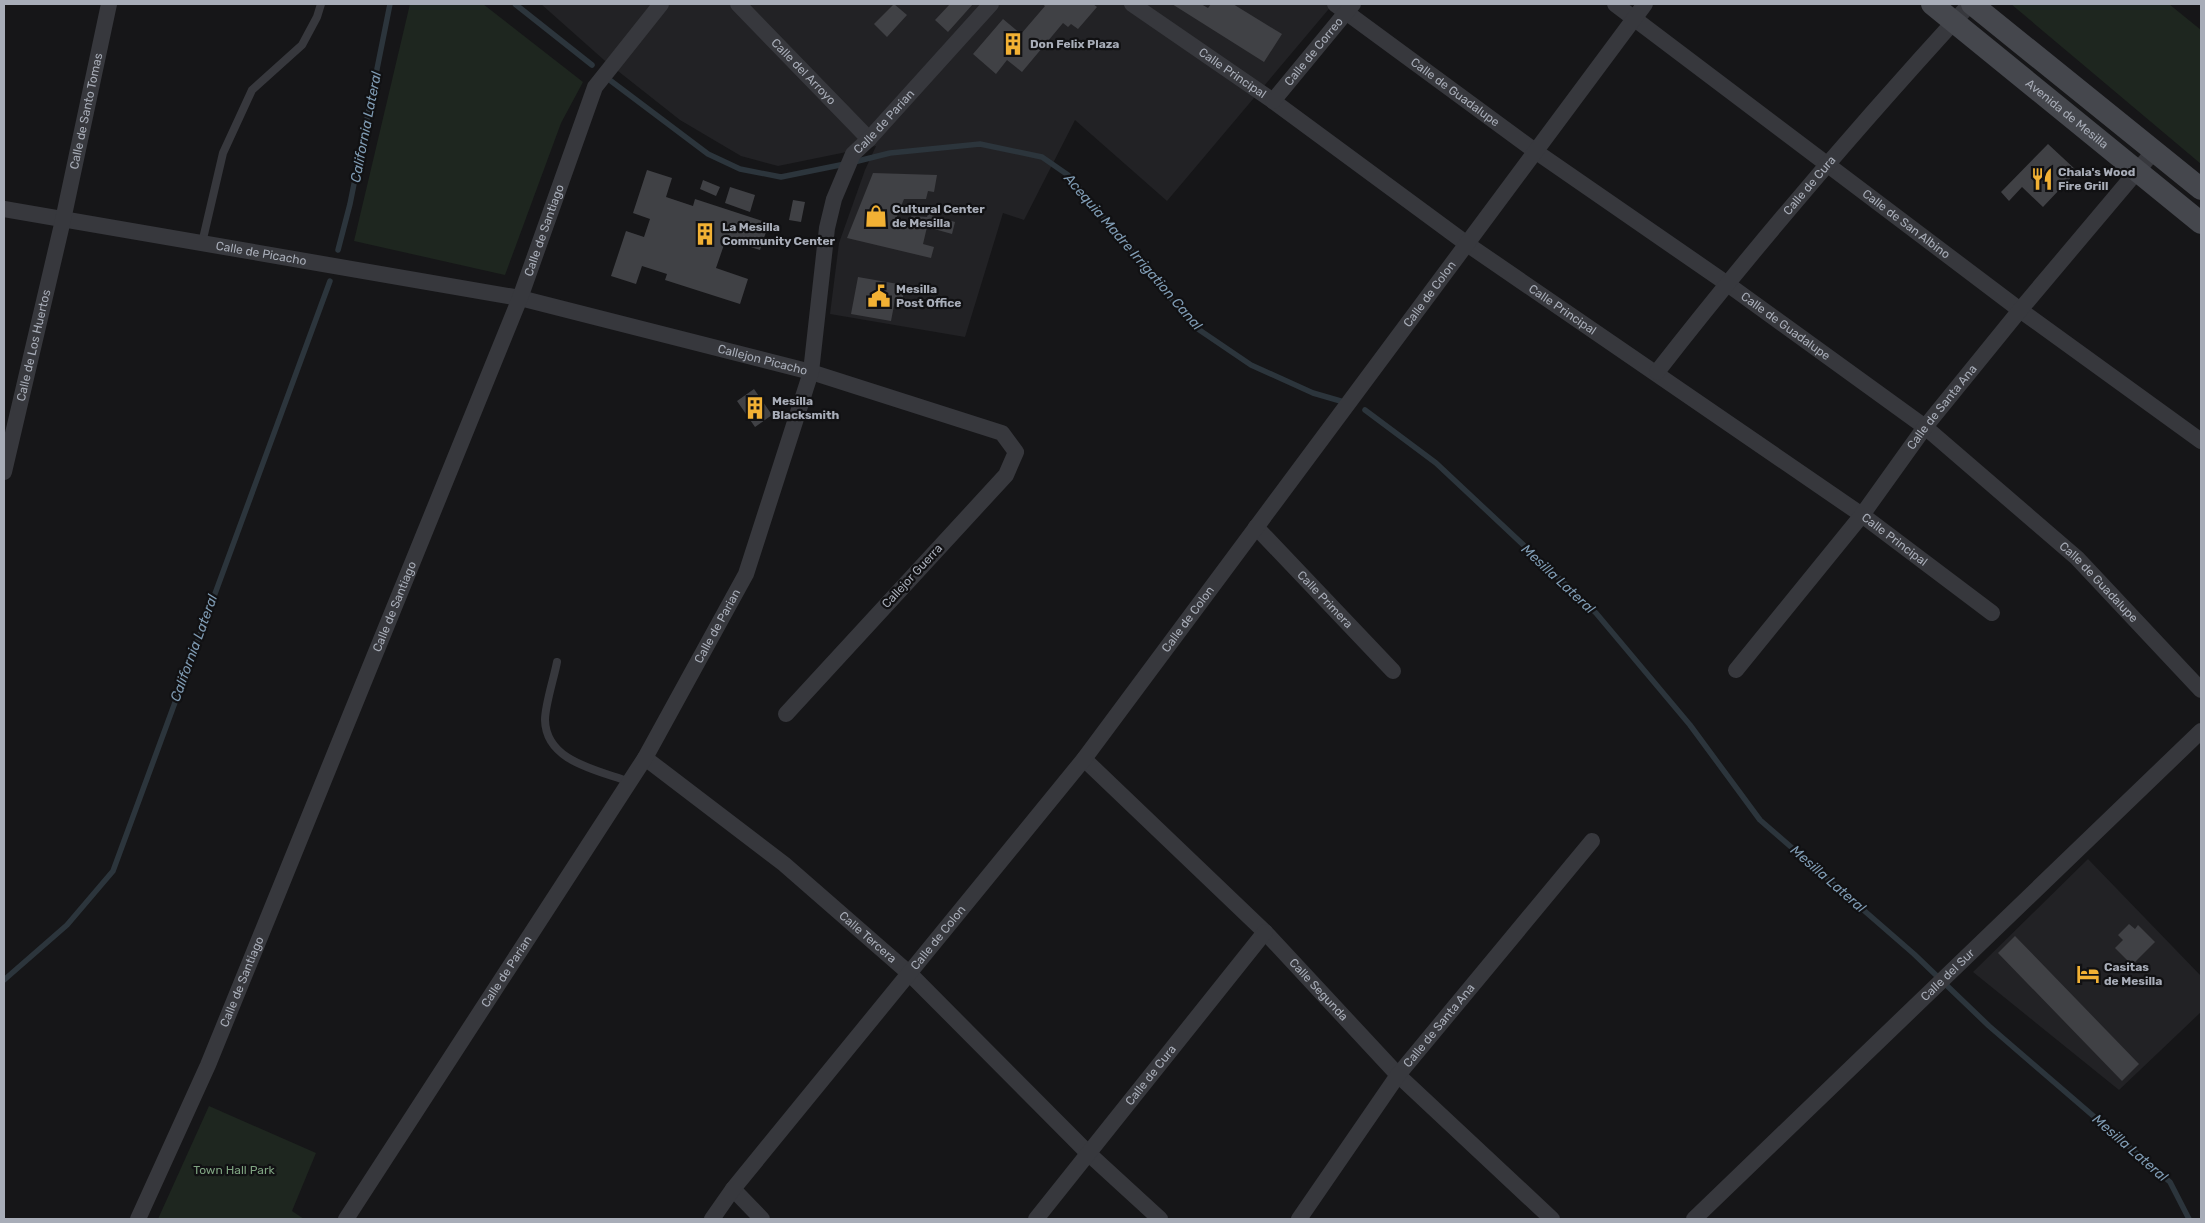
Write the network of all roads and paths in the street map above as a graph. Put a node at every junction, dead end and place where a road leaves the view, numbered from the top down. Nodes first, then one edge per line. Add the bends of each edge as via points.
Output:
1 (109, 4) edge
2 (321, 4) edge
3 (661, 4) edge
4 (738, 4) edge
5 (991, 4) edge
6 (1132, 4) edge
7 (1615, 4) edge
8 (1645, 4) edge
9 (1932, 4) edge
10 (1971, 4) edge
11 (1345, 6) edge
12 (1635, 18) junction
13 (1954, 21) junction
14 (1274, 101) junction
15 (869, 139) junction
16 (1535, 151) junction
17 (2154, 151) junction
18 (1827, 164) junction
19 (2136, 170) junction
20 (2201, 190) edge
21 (4, 209) edge
22 (63, 220) junction
23 (2201, 223) edge
24 (202, 243) junction
25 (1467, 244) junction
26 (1726, 283) junction
27 (520, 298) junction
28 (2020, 310) junction
29 (811, 372) junction
30 (1657, 372) junction
31 (1925, 427) junction
32 (1002, 433) joint
33 (2201, 441) edge
34 (4, 472) edge
35 (1862, 515) junction
36 (1256, 527) junction
37 (1992, 613) dead end
38 (557, 662) dead end
39 (1736, 670) dead end
40 (1393, 671) dead end
41 (2201, 690) edge
42 (786, 714) dead end
43 (2201, 731) edge
44 (645, 758) junction
45 (1084, 759) junction
46 (630, 782) junction
47 (1592, 841) dead end
48 (1265, 932) junction
49 (910, 974) junction
50 (1398, 1075) junction
51 (1088, 1153) junction
52 (733, 1189) junction
53 (138, 1219) edge
54 (346, 1219) edge
55 (712, 1219) edge
56 (762, 1219) edge
57 (1036, 1219) edge
58 (1160, 1219) edge
59 (1299, 1219) edge
60 (1552, 1219) edge
61 (1694, 1219) edge

1 - 22 street, Calle de Santo Tomas
2 - 24 lane via 302,45 252,90 223,153
3 - 27 street, Calle de Santiago via 595,87
4 - 15 street, Calle del Arroyo
5 - 15 street, Calle de Parian
6 - 14 street, Calle Principal
7 - 12 street, Calle de San Albino
8 - 12 street, Calle de Colon
9 - 13 main road, Avenida de Mesilla
10 - 13 street, Calle de Cura
10 - 17 main road, Avenida de Mesilla
11 - 14 street, Calle de Correo
11 - 16 street, Calle de Guadalupe
12 - 16 street, Calle de Colon
12 - 18 street, Calle de San Albino
13 - 18 street, Calle de Cura
13 - 19 main road, Avenida de Mesilla
14 - 25 street, Calle Principal
15 - 29 street, Calle de Parian via 853,154 834,199 827,228
16 - 25 street, Calle de Colon
16 - 26 street, Calle de Guadalupe
17 - 19 street, Calle de Santa Ana
17 - 20 main road, Avenida de Mesilla
18 - 26 street, Calle de Cura
18 - 28 street, Calle de San Albino
19 - 23 main road, Avenida de Mesilla
19 - 28 street, Calle de Santa Ana
21 - 22 street, Calle de Picacho
22 - 24 street, Calle de Picacho
22 - 34 street, Calle de Los Huertos
24 - 27 street, Calle de Picacho
25 - 30 street, Calle Principal
25 - 36 street, Calle de Colon
26 - 30 street, Calle de Cura
26 - 31 street, Calle de Guadalupe
27 - 29 street, Callejon Picacho
27 - 53 street, Calle de Santiago via 208,1065
28 - 31 street, Calle de Santa Ana
28 - 33 street, Calle de San Albino
29 - 32 street, Callejon Picacho
29 - 44 street, Calle de Parian via 746,574
30 - 35 street, Calle Principal
31 - 35 street, Calle de Santa Ana
31 - 41 street, Calle de Guadalupe via 2077,558
32 - 42 street, Callejor Guerra via 1016,452 1006,475
35 - 37 street, Calle Principal
35 - 39 street, Calle de Santa Ana
36 - 40 street, Calle Primera
36 - 45 street, Calle de Colon
38 - 46 lane via 545,720 551,742 567,758
43 - 61 street, Calle del Sur
44 - 46 street, Calle de Parian
44 - 49 street, Calle Tercera via 784,864
45 - 48 street, Calle Segunda
45 - 49 street, Calle de Colon
46 - 54 street, Calle de Parian
47 - 50 street, Calle de Santa Ana
48 - 50 street, Calle Segunda
48 - 51 street, Calle de Cura
49 - 51 street, Calle Tercera
49 - 52 street, Calle de Colon
50 - 59 street, Calle de Santa Ana
50 - 60 street, Calle Segunda
51 - 57 street, Calle de Cura
51 - 58 street, Calle Tercera
52 - 55 street, Calle de Colon
52 - 56 street

